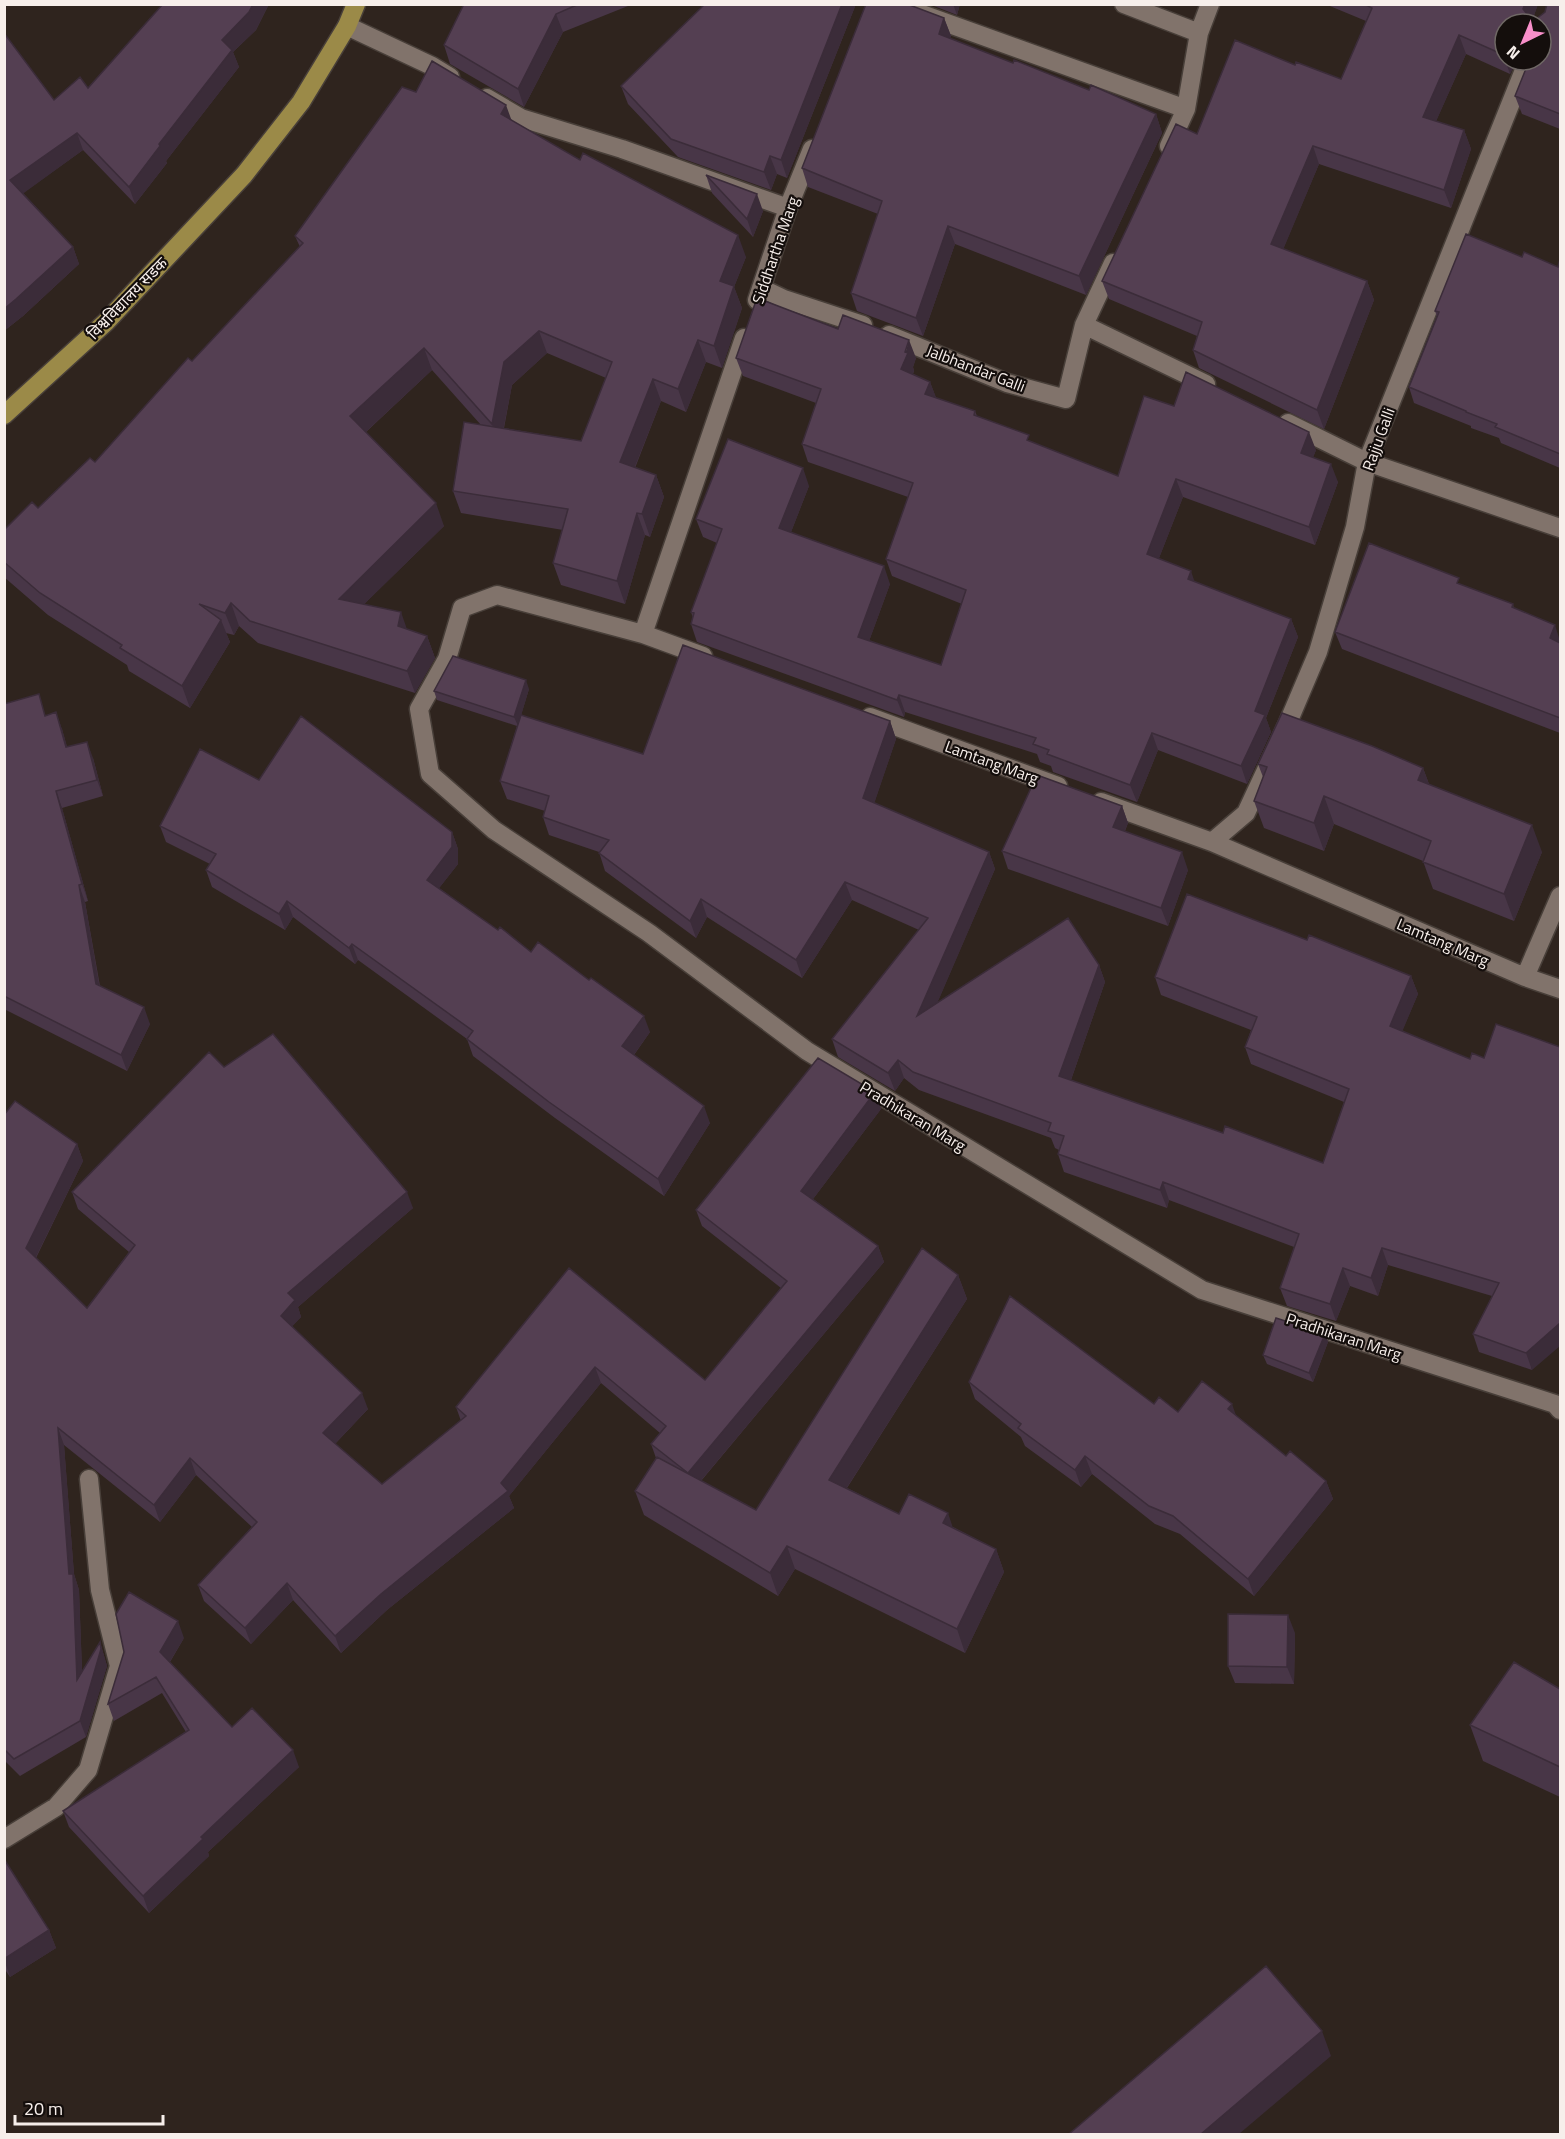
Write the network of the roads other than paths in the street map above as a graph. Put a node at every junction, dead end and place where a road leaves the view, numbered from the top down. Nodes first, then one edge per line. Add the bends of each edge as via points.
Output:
1 (356, 4) edge
2 (894, 4) edge
3 (1124, 4) edge
4 (1210, 4) edge
5 (347, 26) junction
6 (1199, 33) junction
7 (1523, 72) edge
8 (1186, 109) junction
9 (818, 133) edge
10 (1160, 163) edge
11 (788, 208) junction
12 (1120, 249) edge
13 (761, 288) junction
14 (1084, 325) junction
15 (1222, 392) edge
16 (4, 415) edge
17 (1274, 417) edge
18 (1367, 462) junction
19 (1560, 528) edge
20 (643, 634) junction
21 (720, 662) edge
22 (852, 711) edge
23 (1212, 842) junction
24 (1560, 896) edge
25 (1525, 977) junction
26 (1560, 989) edge
27 (1559, 1404) edge
28 (89, 1479) dead end
29 (4, 1839) edge

1 - 5 main road, विश्वविद्यालय सडक
2 - 8 street
3 - 6 street
4 - 6 street
5 - 11 street via 432,66 521,118
5 - 16 main road, विश्वविद्यालय सडक via 301,102 244,175 106,322
6 - 8 street
7 - 18 street, Rajju Galli
8 - 10 street
9 - 11 street, Siddhartha Marg
11 - 13 street, Siddhartha Marg
12 - 14 street, Jalbhandar Galli
13 - 14 street, Jalbhandar Galli via 876,329 1007,383 1066,399
13 - 20 street, Siddhartha Marg
14 - 15 street
17 - 18 street
18 - 19 street
18 - 23 street, Rajju Galli via 1355,527 1318,652 1246,813
20 - 21 street
20 - 27 street, Pradhikaran Marg via 497,595 462,608 447,659 419,709 430,774 494,830 649,933 807,1052 1202,1290
22 - 23 street, Lamtang Marg
23 - 25 street, Lamtang Marg
24 - 25 street
25 - 26 street, Lamtang Marg
28 - 29 street via 100,1590 119,1666 88,1770 56,1807

